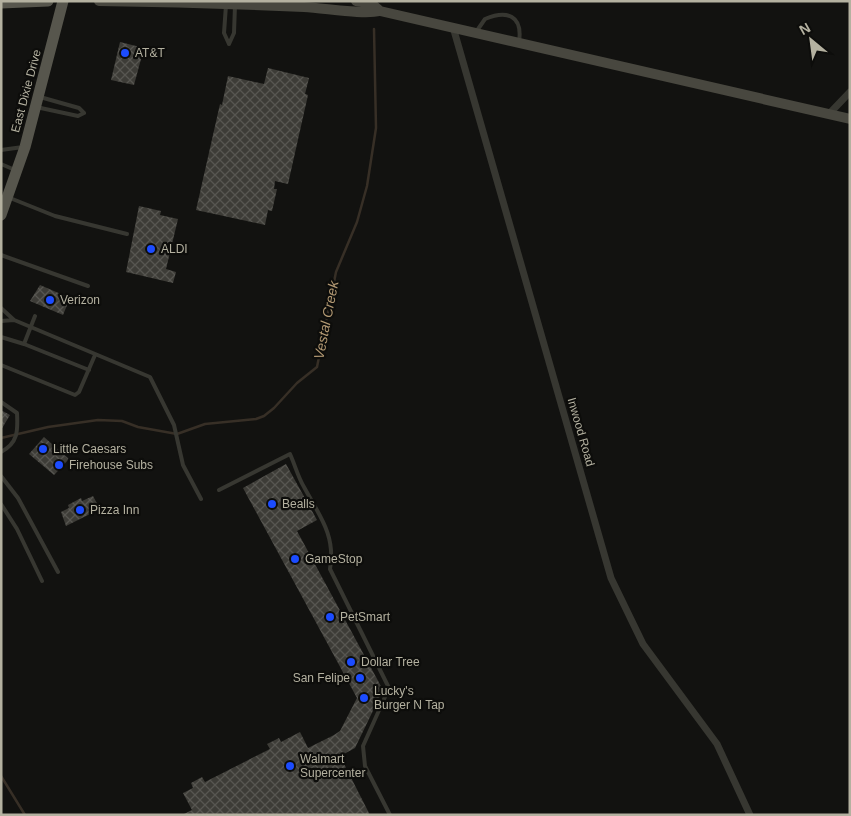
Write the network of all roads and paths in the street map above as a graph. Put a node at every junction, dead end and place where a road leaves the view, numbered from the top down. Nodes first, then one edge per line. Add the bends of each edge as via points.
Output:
1 (48, 1) edge
2 (63, 1) edge
3 (98, 1) edge
4 (356, 1) edge
5 (231, 2) edge
6 (1, 3) edge
7 (381, 6) edge
8 (454, 27) junction
9 (476, 32) junction
10 (519, 42) junction
11 (850, 92) edge
12 (38, 102) junction
13 (830, 114) junction
14 (850, 119) edge
15 (25, 147) junction
16 (1, 150) edge
17 (1, 164) edge
18 (16, 170) junction
19 (8, 198) junction
20 (1, 215) edge
21 (127, 234) dead end
22 (1, 255) edge
23 (88, 286) dead end
24 (1, 308) edge
25 (35, 316) dead end
26 (14, 320) junction
27 (1, 321) edge
28 (30, 327) junction
29 (1, 336) edge
30 (24, 344) junction
31 (95, 355) junction
32 (1, 364) edge
33 (89, 370) junction
34 (1, 402) edge
35 (1, 452) edge
36 (1, 476) edge
37 (219, 490) dead end
38 (201, 499) dead end
39 (1, 504) edge
40 (58, 572) dead end
41 (42, 581) dead end
42 (390, 815) edge
43 (750, 815) edge

1 - 6 main road
2 - 12 main road, East Dixie Drive
3 - 5 main road
4 - 7 main road
5 - 5 lane via 224,33 229,44 234,32
5 - 7 main road via 335,8 369,14
7 - 8 main road
8 - 9 main road
8 - 43 street, Inwood Road via 612,578 643,644 718,744
9 - 10 main road
9 - 10 lane via 485,19 504,14 512,16 519,25
10 - 13 main road
11 - 13 street
12 - 12 lane via 78,116 84,113 79,108
12 - 15 main road, East Dixie Drive
13 - 14 main road
15 - 16 lane
15 - 18 main road, East Dixie Drive
17 - 18 lane
18 - 19 main road, East Dixie Drive
19 - 20 main road, East Dixie Drive
19 - 21 lane via 55,216
22 - 23 lane
24 - 26 lane
25 - 28 lane
26 - 27 lane
26 - 28 lane
28 - 30 lane
28 - 31 lane
29 - 30 lane
30 - 33 lane
31 - 33 lane
31 - 38 lane via 150,377 174,425 183,465
32 - 33 lane via 75,395
34 - 35 lane via 17,413 18,427 11,447
36 - 40 lane via 18,498
37 - 42 lane via 290,454 302,484 325,524 333,553 330,569 389,688 363,746 365,766
39 - 41 lane

